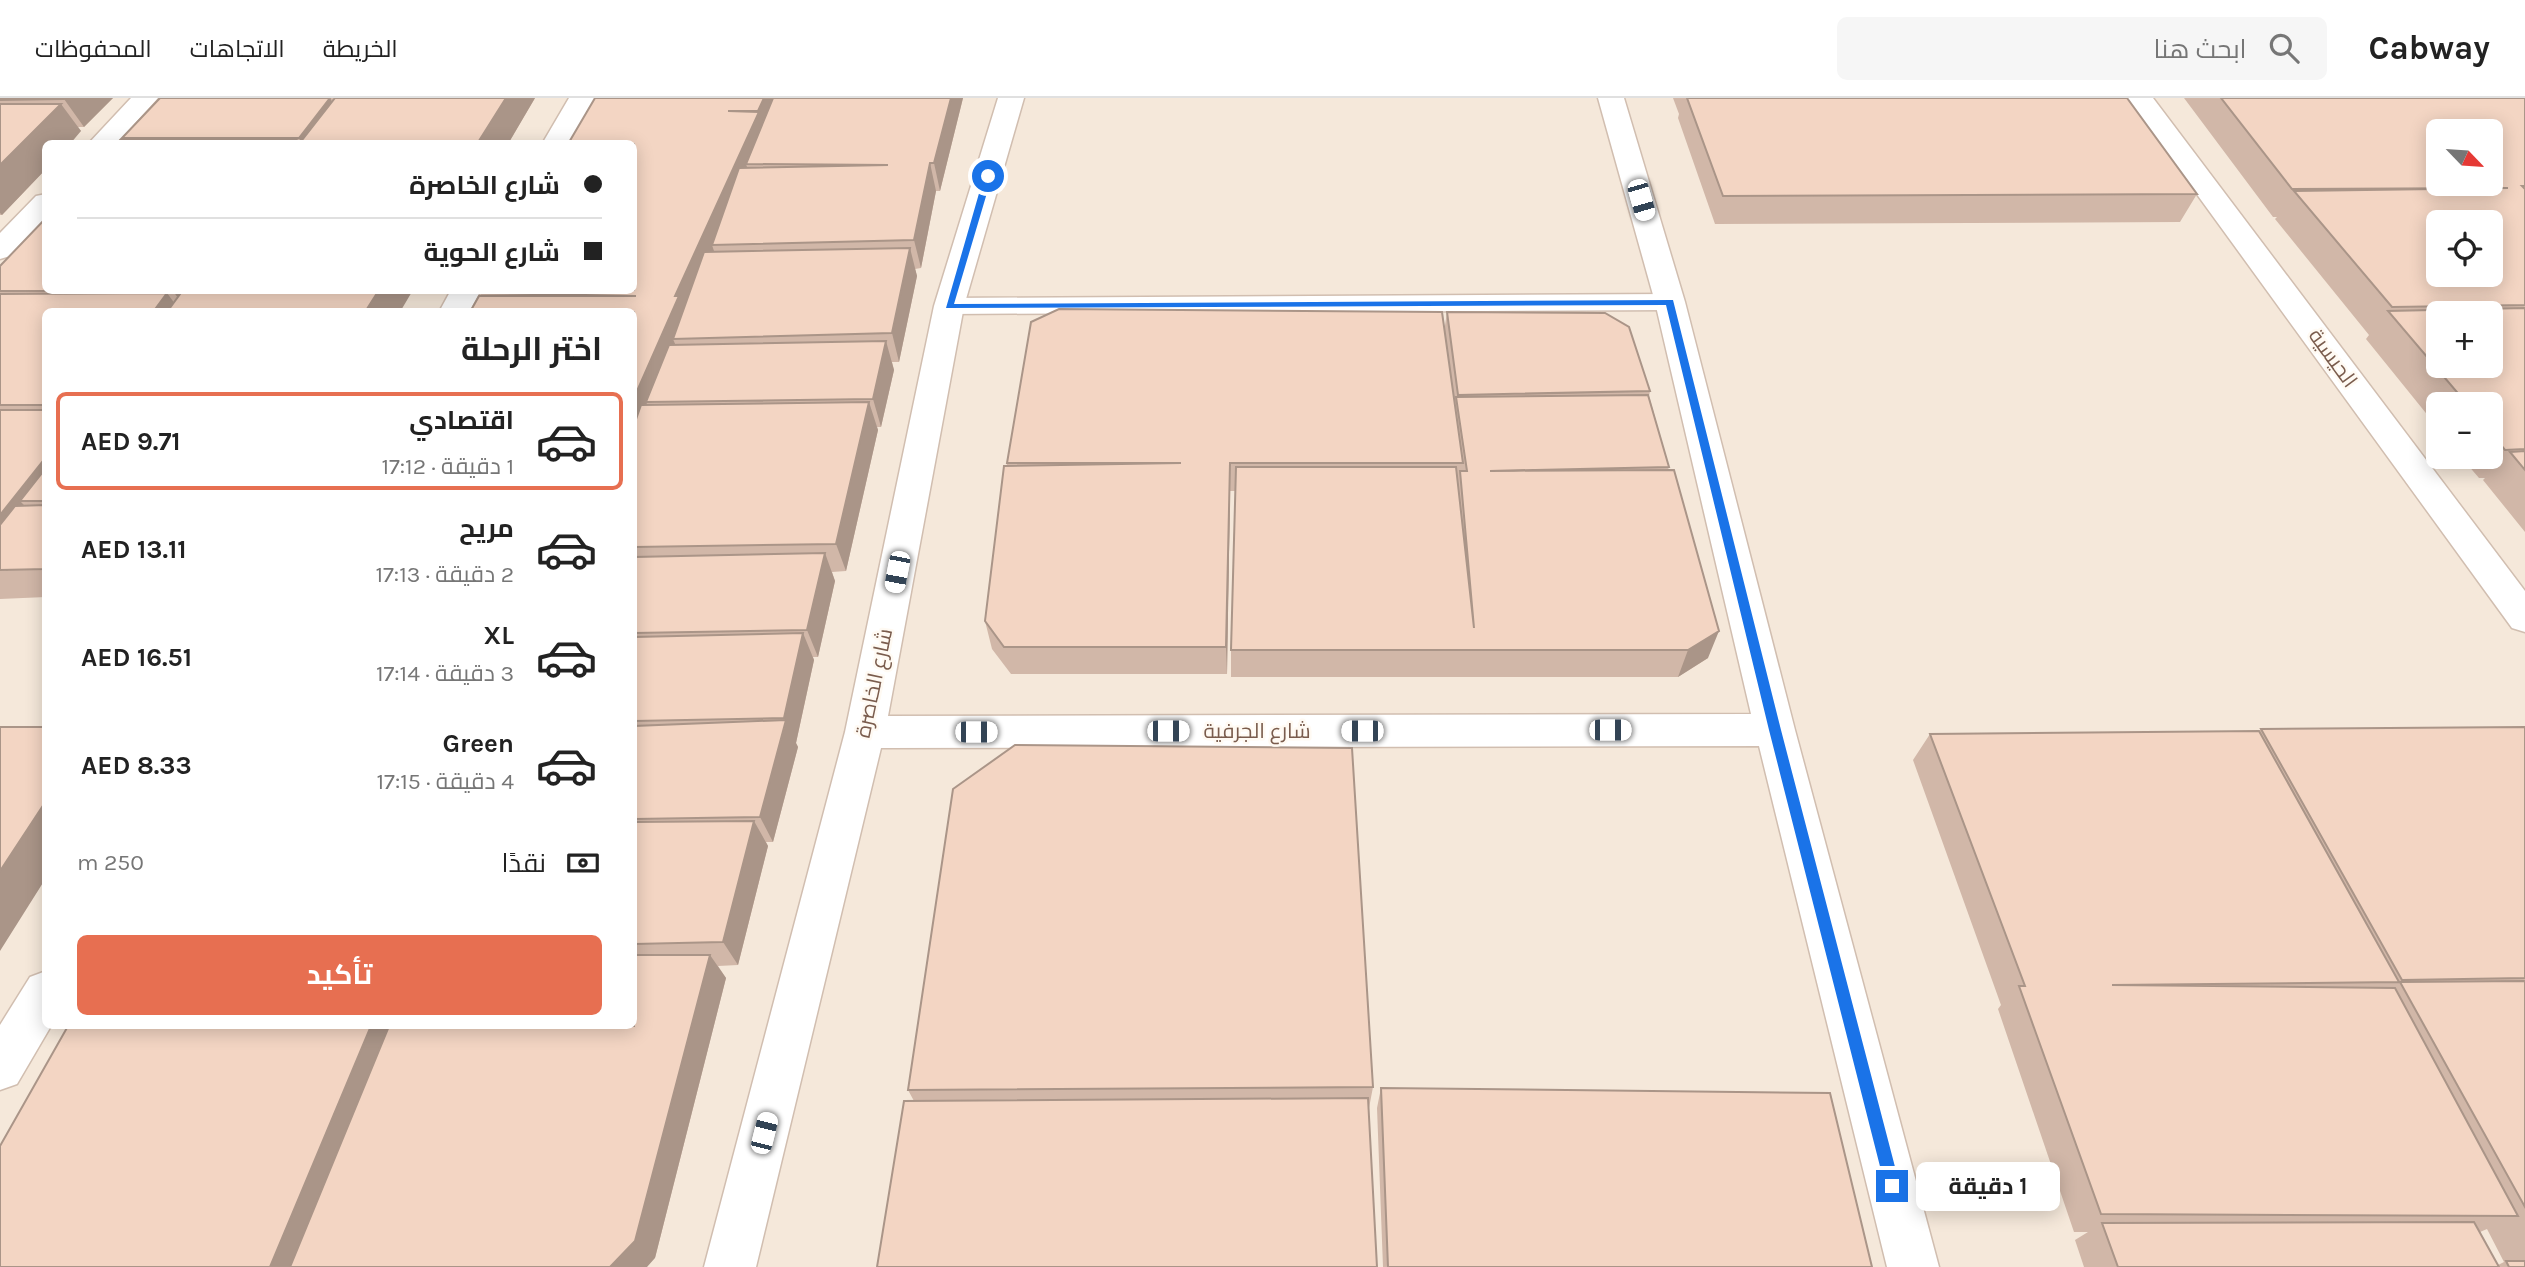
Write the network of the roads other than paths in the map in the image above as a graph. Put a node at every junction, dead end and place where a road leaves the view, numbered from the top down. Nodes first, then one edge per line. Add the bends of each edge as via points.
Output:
1 (145, 98) edge
2 (582, 98) edge
3 (1011, 98) edge
4 (1611, 98) edge
5 (2140, 98) edge
6 (105, 140) edge
7 (557, 140) edge
8 (42, 206) edge
9 (0, 250) edge
10 (1670, 302) junction
11 (949, 306) junction
12 (2525, 618) edge
13 (1775, 730) junction
14 (865, 732) junction
15 (42, 999) edge
16 (0, 1068) edge
17 (730, 1267) edge
18 (1913, 1267) edge

1 - 6 street
2 - 7 street
3 - 11 street, شارع الخاصرة
4 - 10 street
5 - 12 street, الحيسية
8 - 9 street
10 - 11 lane
10 - 13 street
11 - 14 street, شارع الخاصرة
13 - 14 street, شارع الجرفية
13 - 18 street
14 - 17 street, شارع الخاصرة
15 - 16 street

